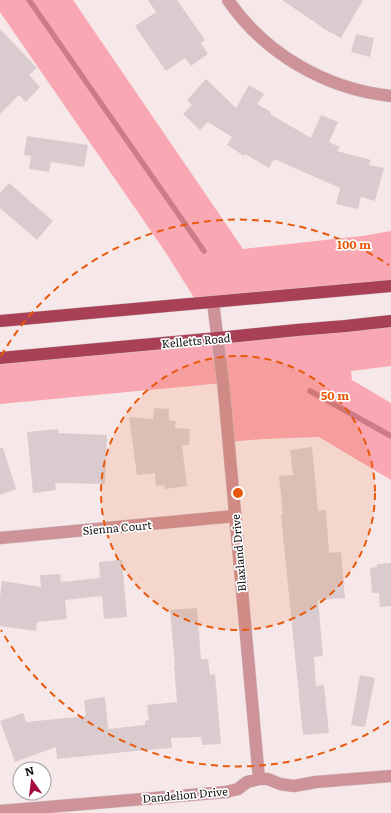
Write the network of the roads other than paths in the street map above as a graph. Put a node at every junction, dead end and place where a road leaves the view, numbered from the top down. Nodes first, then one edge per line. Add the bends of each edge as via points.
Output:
1 (228, 0) edge
2 (391, 96) edge
3 (391, 286) edge
4 (213, 302) junction
5 (0, 321) edge
6 (391, 321) edge
7 (218, 338) junction
8 (0, 358) edge
9 (235, 516) junction
10 (0, 538) edge
11 (391, 776) edge
12 (258, 779) junction
13 (0, 811) edge

1 - 2 street via 248,25 277,52 292,62 345,87
3 - 4 main road
4 - 5 main road
4 - 7 street, Blaxland Drive
6 - 7 main road, Kelletts Road
7 - 8 main road, Kelletts Road
7 - 9 street, Blaxland Drive
9 - 10 street, Sienna Court
9 - 12 street, Blaxland Drive
11 - 12 street via 294,786
12 - 13 street, Dandelion Drive via 226,792

